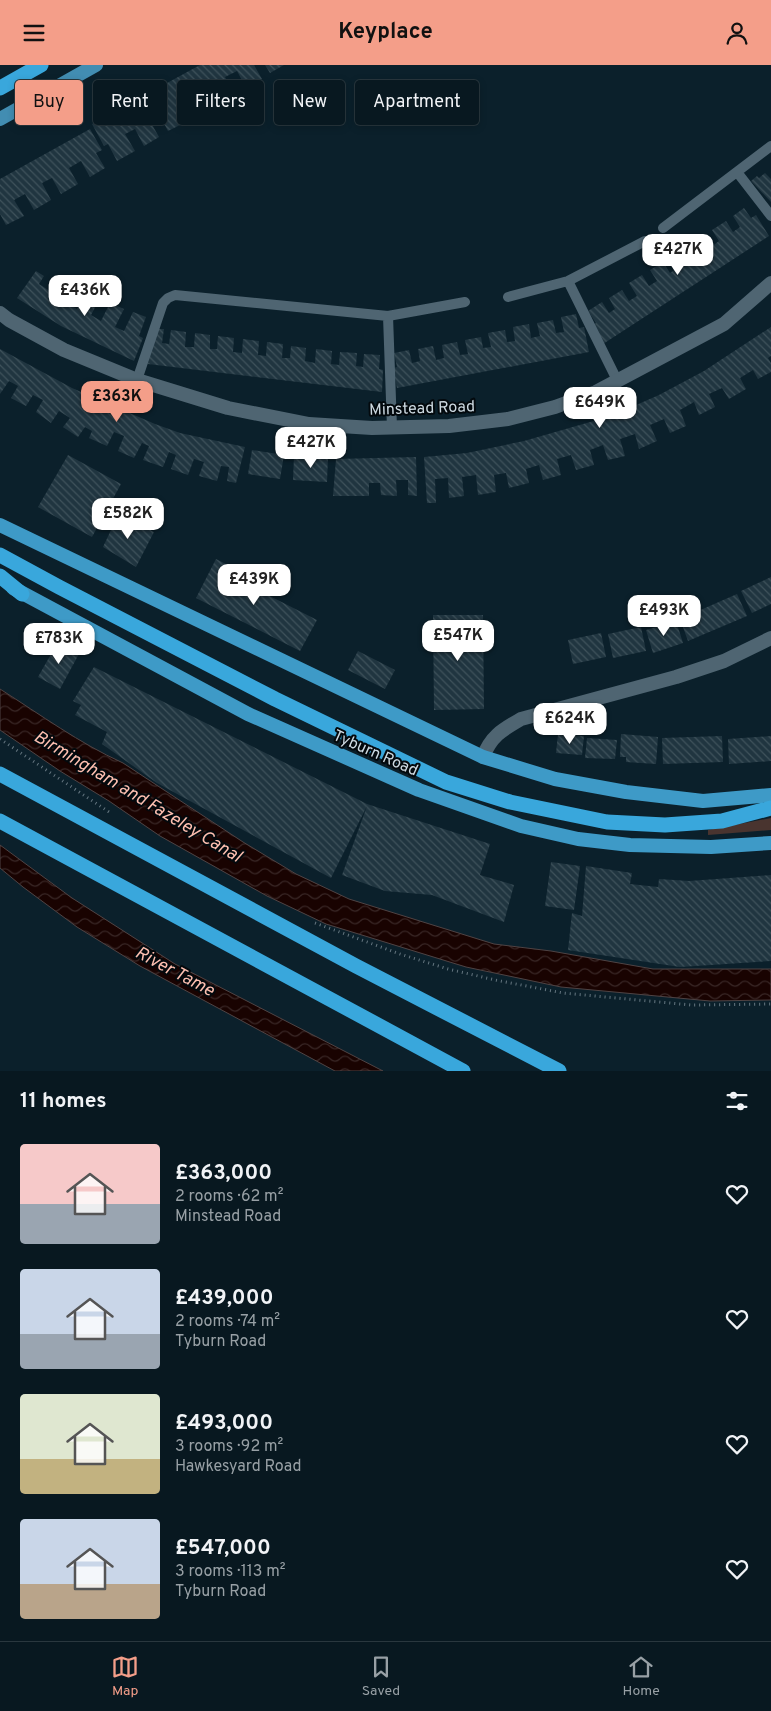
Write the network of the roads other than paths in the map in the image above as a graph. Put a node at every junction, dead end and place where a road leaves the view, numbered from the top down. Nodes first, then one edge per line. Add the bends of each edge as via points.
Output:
1 (41, 65) edge
2 (96, 65) edge
3 (0, 88) edge
4 (0, 119) edge
5 (771, 146) edge
6 (737, 172) junction
7 (771, 216) edge
8 (663, 228) dead end
9 (645, 241) dead end
10 (568, 281) junction
11 (771, 283) edge
12 (508, 297) dead end
13 (465, 302) dead end
14 (0, 313) edge
15 (388, 316) junction
16 (137, 380) junction
17 (616, 380) junction
18 (392, 428) junction
19 (0, 525) edge
20 (0, 555) edge
21 (0, 576) edge
22 (0, 580) edge
23 (22, 593) junction
24 (771, 638) edge
25 (483, 757) junction
26 (0, 774) edge
27 (771, 795) edge
28 (771, 808) edge
29 (0, 821) edge
30 (771, 843) edge
31 (462, 1071) edge
32 (559, 1071) edge

1 - 3 highway
2 - 4 main road
5 - 6 lane
6 - 7 lane
6 - 8 lane
9 - 10 lane
10 - 12 lane
10 - 17 lane
11 - 17 street, Minstead Road via 724,323
13 - 15 lane
14 - 16 street, Minstead Road via 64,350
15 - 16 lane via 174,295 163,303
15 - 18 lane
16 - 18 street, Minstead Road via 228,408 309,424
17 - 18 street, Minstead Road via 555,407 508,419 449,427
19 - 25 highway
20 - 28 highway via 266,695 446,781 510,802 607,822 665,825 722,821
21 - 23 highway
22 - 23 highway, Tyburn Road
23 - 30 highway, Tyburn Road via 248,714 419,790 521,826 578,839 630,845 711,847
24 - 25 street via 724,661 676,677 521,719 501,731 488,745
25 - 27 highway via 555,779 626,792 703,801
26 - 32 highway via 356,966
29 - 31 highway

